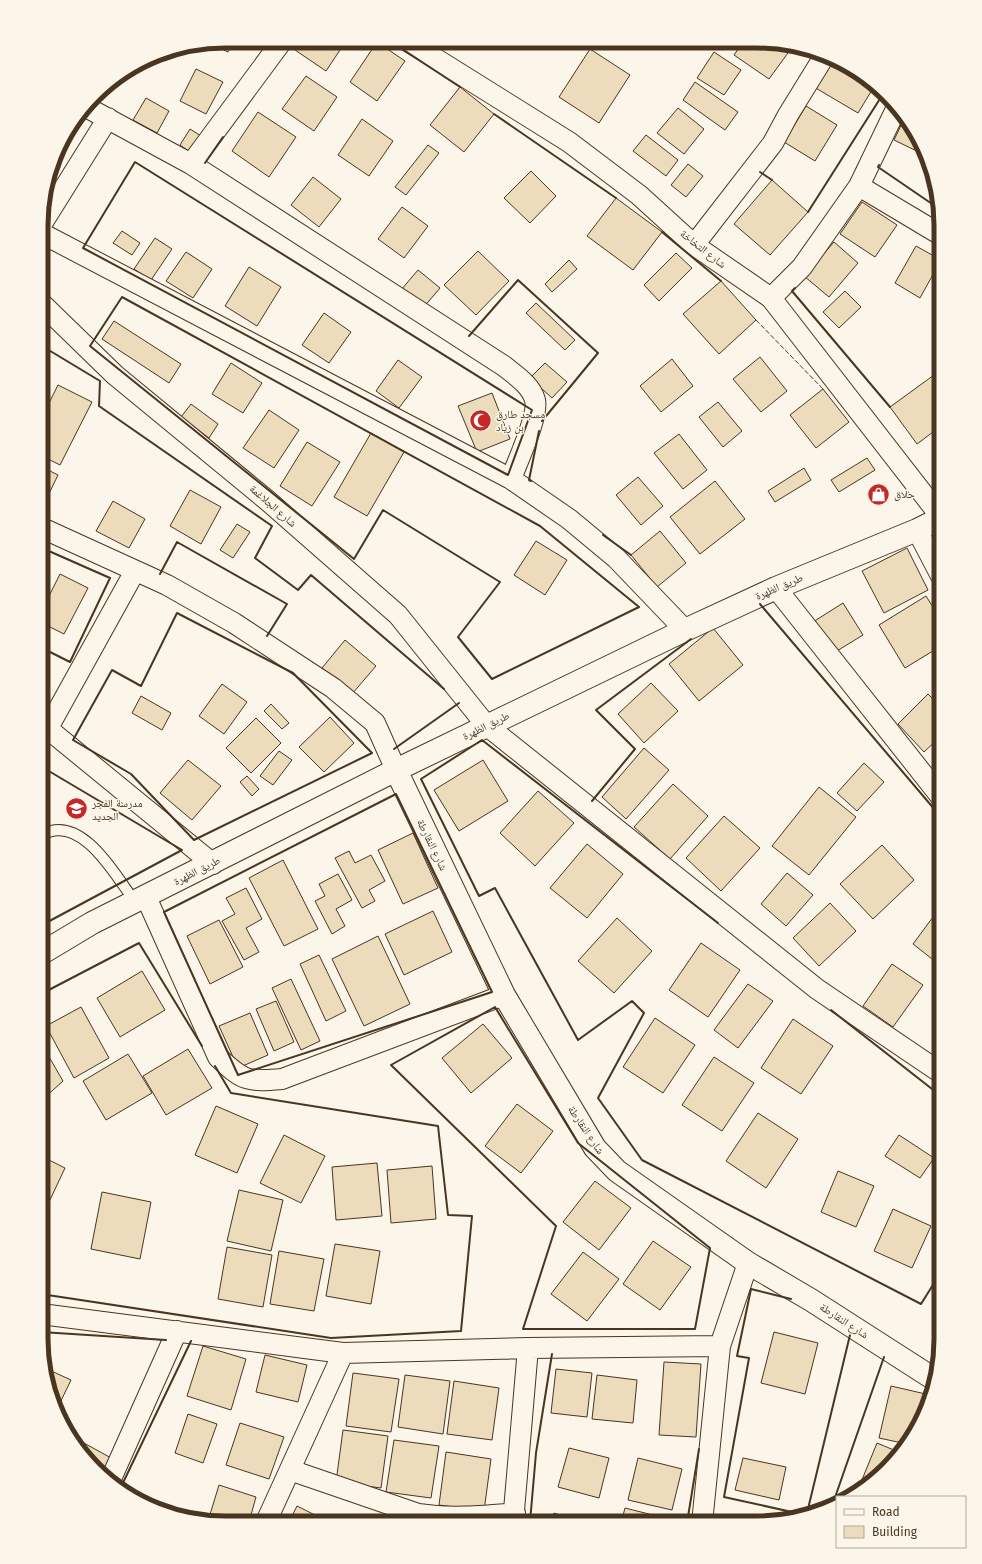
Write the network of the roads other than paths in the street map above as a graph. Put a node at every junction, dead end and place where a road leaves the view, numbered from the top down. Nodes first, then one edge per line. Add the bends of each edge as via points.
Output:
1 (277, 48) edge
2 (419, 48) edge
3 (823, 60) edge
4 (91, 109) edge
5 (894, 114) edge
6 (108, 118) junction
7 (191, 164) junction
8 (859, 186) junction
9 (48, 212) edge
10 (934, 231) edge
11 (48, 237) edge
12 (694, 245) junction
13 (771, 298) junction
14 (48, 310) edge
15 (510, 479) junction
16 (934, 509) edge
17 (934, 522) edge
18 (917, 530) junction
19 (48, 531) edge
20 (934, 563) edge
21 (135, 570) junction
22 (776, 588) junction
23 (685, 630) junction
24 (48, 721) edge
25 (486, 725) junction
26 (48, 728) edge
27 (396, 770) junction
28 (934, 788) edge
29 (48, 831) edge
30 (213, 864) junction
31 (141, 900) junction
32 (48, 949) edge
33 (504, 995) junction
34 (934, 1068) edge
35 (748, 1263) junction
36 (48, 1315) edge
37 (178, 1331) junction
38 (720, 1346) junction
39 (528, 1348) junction
40 (343, 1353) junction
41 (930, 1377) edge
42 (290, 1470) junction
43 (113, 1476) edge
44 (269, 1516) edge
45 (433, 1516) edge
46 (514, 1516) edge
47 (703, 1516) edge

1 - 7 street
2 - 12 street, شارع التخاخة via 569,142 639,195
3 - 12 street via 773,143
4 - 6 street
5 - 8 street
6 - 7 street
6 - 9 street
7 - 15 street via 504,366 525,384 535,400 532,424
8 - 10 street
8 - 13 street via 802,268
11 - 15 street
12 - 13 street, شارع التخاخة
13 - 16 street, شارع التخاخة
14 - 25 street, شارع الجلاغمة via 115,375 268,501 398,615
15 - 23 street via 569,519 616,558
17 - 18 main road, طريق الظهرة
18 - 20 street
18 - 22 main road, طريق الظهرة
19 - 21 street
21 - 24 street
21 - 27 street via 234,623 333,688 375,723
22 - 23 main road, طريق الظهرة
22 - 28 street
23 - 25 main road, طريق الظهرة
25 - 27 main road, طريق الظهرة
25 - 34 street, شارع الجلاغمة via 817,989
26 - 30 street
27 - 30 main road, طريق الظهرة
27 - 33 main road, شارع النقارطة
29 - 31 lane via 60,829 81,838
30 - 31 main road, طريق الظهرة
31 - 32 main road, طريق الظهرة via 92,923
31 - 33 street via 218,1057 237,1076 256,1082 282,1079
33 - 35 main road, شارع النقارطة via 595,1148 617,1171
35 - 38 street
35 - 41 main road, شارع النقارطة
36 - 37 street
37 - 40 street
37 - 43 street
38 - 39 street
38 - 47 street
39 - 40 street
39 - 46 street
40 - 42 street
42 - 44 street
42 - 45 street via 418,1514

